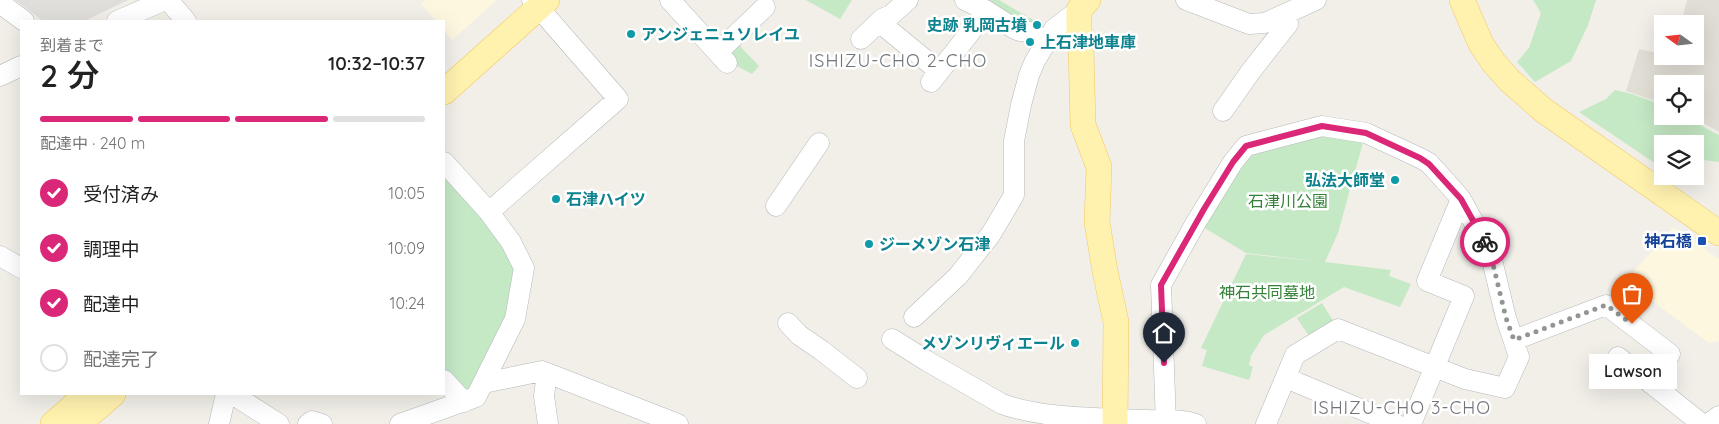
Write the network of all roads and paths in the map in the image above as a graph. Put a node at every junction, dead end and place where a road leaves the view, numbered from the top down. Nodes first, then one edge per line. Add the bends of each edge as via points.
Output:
1 (167, 0) edge
2 (670, 0) edge
3 (908, 0) edge
4 (965, 0) edge
5 (1316, 0) edge
6 (1462, 0) edge
7 (534, 2) edge
8 (1197, 2) edge
9 (0, 3) edge
10 (1084, 5) edge
11 (765, 6) dead end
12 (986, 10) junction
13 (1287, 14) junction
14 (23, 20) edge
15 (119, 20) edge
16 (185, 20) edge
17 (879, 22) junction
18 (861, 39) dead end
19 (1046, 42) junction
20 (20, 66) edge
21 (445, 69) edge
22 (0, 76) edge
23 (445, 91) edge
24 (1223, 111) dead end
25 (819, 143) dead end
26 (445, 163) edge
27 (1461, 199) junction
28 (776, 206) dead end
29 (489, 212) junction
30 (1719, 233) edge
31 (0, 256) edge
32 (20, 267) edge
33 (914, 318) dead end
34 (788, 323) dead end
35 (892, 339) dead end
36 (1514, 340) junction
37 (1618, 357) dead end
38 (1434, 367) junction
39 (547, 373) junction
40 (857, 378) dead end
41 (1286, 378) junction
42 (445, 381) edge
43 (484, 383) junction
44 (1650, 383) junction
45 (86, 395) edge
46 (111, 395) edge
47 (226, 395) edge
48 (234, 395) edge
49 (464, 402) junction
50 (1719, 416) edge
51 (1116, 422) edge
52 (1166, 423) edge
53 (53, 424) edge
54 (79, 424) edge
55 (218, 424) edge
56 (279, 424) edge
57 (308, 424) edge
58 (322, 424) edge
59 (400, 424) edge
60 (548, 424) edge
61 (678, 424) edge
62 (1196, 424) edge
63 (1266, 424) edge
64 (1396, 424) edge
65 (1411, 424) edge
66 (1702, 424) edge
67 (1708, 424) edge

1 - 15 street
1 - 16 street
2 - 11 street via 722,58
3 - 17 street
4 - 12 street
5 - 13 street
6 - 30 main road via 1481,44 1494,63 1542,110
7 - 21 main road
7 - 23 main road
7 - 29 street via 618,99
8 - 13 street via 1249,24
9 - 14 street
10 - 19 street via 1054,29
10 - 51 main road via 1079,29 1083,125 1099,167 1097,222 1116,322
12 - 17 street via 935,76
12 - 19 street via 1013,28 1031,32
13 - 24 street via 1288,24
17 - 18 street
19 - 33 street via 1035,61 1020,105 1014,141 1014,195 991,234 958,276
20 - 22 street
25 - 28 street
26 - 29 street
27 - 36 street via 1490,252
27 - 38 street via 1427,281 1464,296
27 - 52 street via 1429,164 1366,133 1322,126 1246,146 1228,170 1161,285
29 - 43 street via 511,242 524,268 515,319
31 - 32 street
34 - 40 street via 799,335
35 - 51 street via 1002,404 1038,414
36 - 38 street via 1519,357 1505,388 1465,380
36 - 44 street via 1606,305 1670,354
37 - 44 street
38 - 41 street via 1338,329 1295,355
38 - 65 street
39 - 43 street via 542,371
39 - 60 street via 544,396
39 - 61 street
41 - 63 street
41 - 64 street
42 - 49 street
43 - 49 street via 476,398
44 - 66 street
45 - 53 main road
46 - 54 main road
47 - 55 street
48 - 56 street
49 - 59 street
50 - 67 street
51 - 52 street
52 - 62 street via 1184,420
57 - 58 street via 312,421

